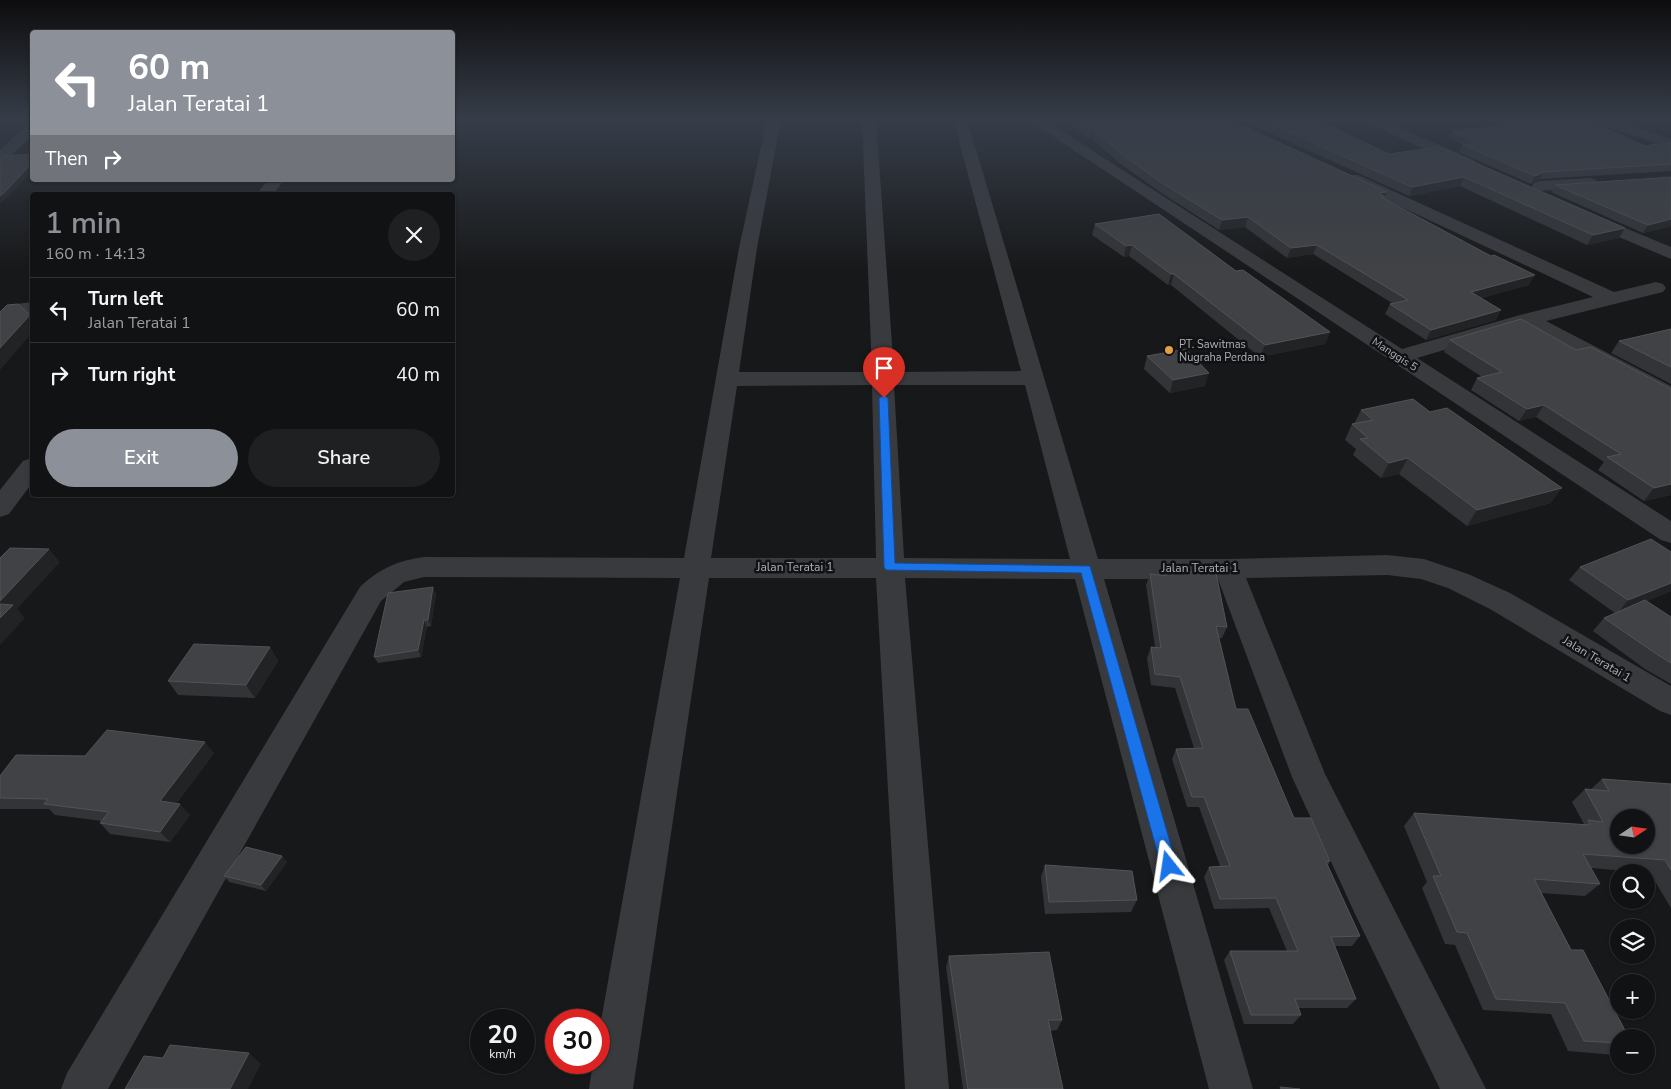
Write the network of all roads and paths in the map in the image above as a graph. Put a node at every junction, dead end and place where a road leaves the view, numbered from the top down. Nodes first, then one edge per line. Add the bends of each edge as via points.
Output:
1 (764, 170) edge
2 (872, 170) edge
3 (975, 170) edge
4 (1112, 170) edge
5 (1341, 173) edge
6 (274, 182) edge
7 (1605, 182) edge
8 (266, 192) edge
9 (1553, 201) edge
10 (1571, 210) edge
11 (1671, 254) edge
12 (1666, 290) edge
13 (1610, 298) junction
14 (1527, 319) junction
15 (1399, 357) junction
16 (1034, 378) junction
17 (726, 379) junction
18 (883, 379) junction
19 (1671, 395) edge
20 (30, 469) edge
21 (0, 508) edge
22 (1671, 534) edge
23 (694, 567) junction
24 (890, 567) junction
25 (1086, 568) junction
26 (1228, 569) junction
27 (1671, 702) edge
28 (83, 1089) edge
29 (611, 1089) edge
30 (927, 1089) edge
31 (1232, 1089) edge
32 (1464, 1089) edge

1 - 17 street
2 - 18 street
3 - 16 street
4 - 15 street, Manggis 5
5 - 13 street
6 - 8 street
7 - 9 street via 1533,188
10 - 11 street
12 - 13 street
13 - 14 street
14 - 15 street
14 - 19 street
15 - 22 street, Manggis 5
16 - 18 street
16 - 25 street
17 - 18 street
17 - 23 street
18 - 24 street
20 - 21 street
23 - 24 street, Jalan Teratai 1
23 - 28 street, Jalan Teratai 1 via 424,567 397,573 378,586 370,594
23 - 29 street
24 - 25 street, Jalan Teratai 1
24 - 30 street
25 - 26 street, Jalan Teratai 1
25 - 31 street
26 - 27 street, Jalan Teratai 1 via 1387,565 1424,569 1500,601
26 - 32 street via 1309,777

